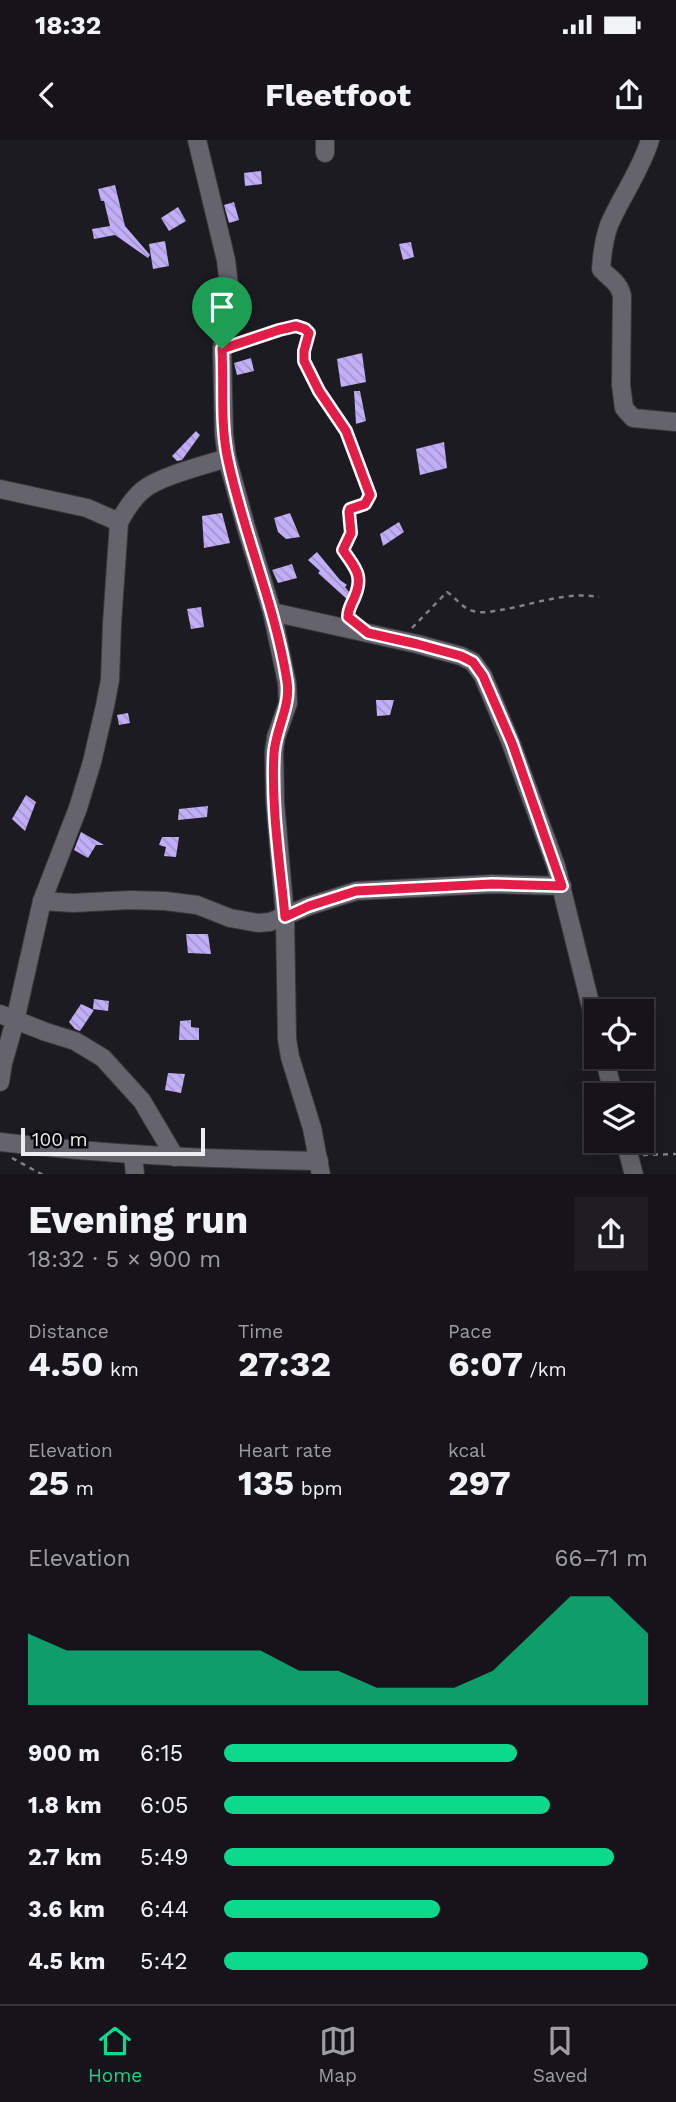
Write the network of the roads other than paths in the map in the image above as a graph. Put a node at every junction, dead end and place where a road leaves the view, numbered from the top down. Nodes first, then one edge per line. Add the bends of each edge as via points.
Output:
1 (197, 140) edge
2 (650, 140) edge
3 (676, 422) edge
4 (227, 458) junction
5 (0, 489) edge
6 (120, 522) junction
7 (272, 612) junction
8 (562, 886) junction
9 (42, 901) junction
10 (285, 917) junction
11 (589, 999) edge
12 (8, 1017) edge
13 (0, 1082) edge
14 (0, 1142) edge
15 (628, 1153) edge
16 (133, 1154) junction
17 (176, 1157) junction
18 (320, 1168) edge
19 (135, 1174) edge
20 (634, 1174) edge

1 - 4 street via 222,242 231,302 222,349
2 - 3 street via 609,226 601,269 614,279 622,296 624,408 634,418
4 - 6 street via 143,490
4 - 7 street
5 - 6 street via 87,508
6 - 9 street via 105,706 78,808
7 - 8 street via 400,640 473,662 523,772
7 - 10 street via 288,682 288,703 274,752
8 - 10 street via 492,884 356,891
8 - 11 street
9 - 10 street via 165,901 197,905 240,920 270,922
9 - 12 street
10 - 18 street via 287,1039
12 - 13 street
12 - 17 street via 75,1041 103,1058 142,1101
14 - 16 street
15 - 20 street
16 - 17 street
16 - 19 street
17 - 18 street

